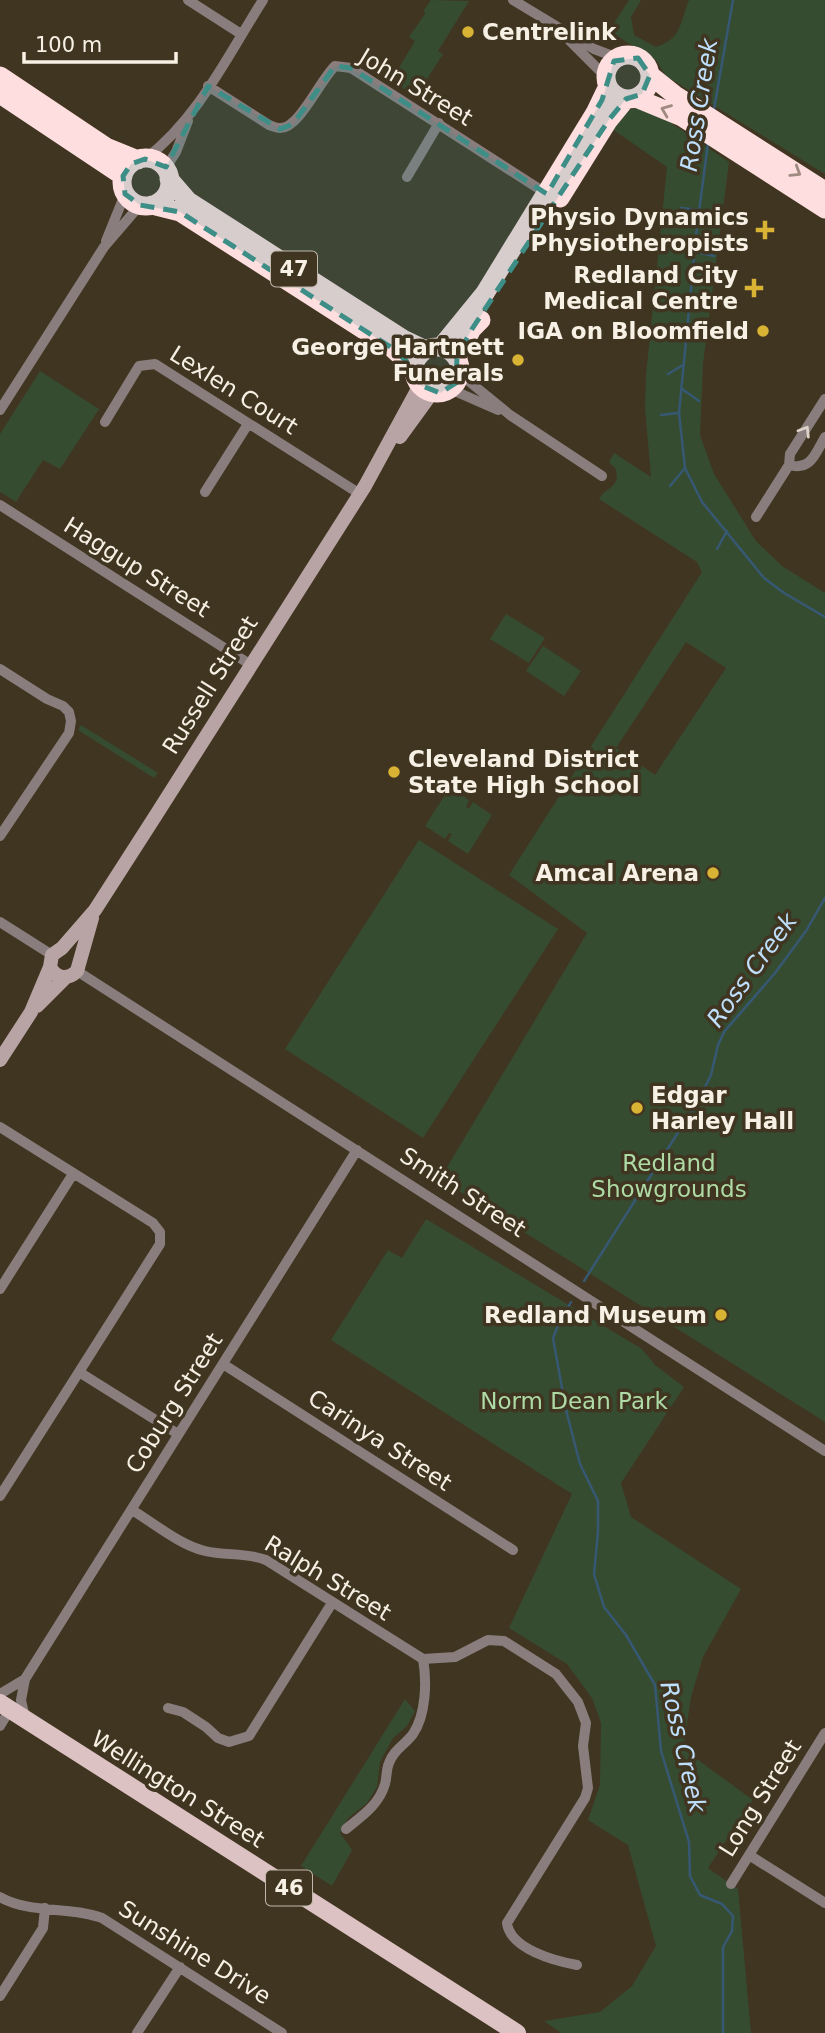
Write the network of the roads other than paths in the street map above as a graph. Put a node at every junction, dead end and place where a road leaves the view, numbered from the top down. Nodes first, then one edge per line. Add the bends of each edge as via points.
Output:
1 (188, 0) edge
2 (263, 0) edge
3 (513, 0) edge
4 (556, 27) junction
5 (241, 34) junction
6 (618, 58) junction
7 (650, 75) junction
8 (0, 76) edge
9 (607, 81) junction
10 (208, 86) junction
11 (0, 94) edge
12 (631, 99) junction
13 (190, 115) junction
14 (698, 119) junction
15 (439, 123) junction
16 (725, 136) junction
17 (141, 159) junction
18 (167, 174) junction
19 (407, 177) dead end
20 (825, 191) edge
21 (547, 194) junction
22 (135, 195) junction
23 (825, 209) edge
24 (104, 247) junction
25 (437, 370) junction
26 (825, 400) edge
27 (0, 410) edge
28 (510, 415) junction
29 (105, 422) dead end
30 (248, 424) junction
31 (825, 437) edge
32 (789, 465) junction
33 (602, 476) dead end
34 (363, 490) junction
35 (205, 492) dead end
36 (0, 505) edge
37 (756, 517) dead end
38 (251, 665) junction
39 (0, 669) edge
40 (0, 836) edge
41 (95, 910) junction
42 (0, 922) edge
43 (55, 957) junction
44 (74, 969) junction
45 (31, 1012) junction
46 (0, 1060) edge
47 (0, 1127) edge
48 (358, 1150) junction
49 (73, 1174) junction
50 (0, 1289) edge
51 (223, 1364) junction
52 (79, 1372) junction
53 (178, 1434) junction
54 (825, 1451) edge
55 (0, 1496) edge
56 (132, 1510) junction
57 (513, 1550) dead end
58 (332, 1603) junction
59 (423, 1659) junction
60 (25, 1679) junction
61 (168, 1708) dead end
62 (2, 1710) edge
63 (25, 1718) junction
64 (825, 1733) edge
65 (60, 1743) junction
66 (346, 1829) dead end
67 (749, 1855) junction
68 (730, 1884) dead end
69 (0, 1897) edge
70 (825, 1903) edge
71 (45, 1908) junction
72 (577, 1965) dead end
73 (180, 1967) junction
74 (0, 1996) edge
75 (137, 2033) edge
76 (282, 2033) edge
77 (517, 2033) edge

1 - 5 street
2 - 5 street
3 - 4 street
4 - 6 street
4 - 9 street
5 - 10 street
6 - 7 highway via 638,58
6 - 9 highway via 610,66
7 - 12 highway via 647,89
7 - 14 highway
8 - 17 highway, 47 via 106,147
9 - 12 highway via 615,95
9 - 21 highway, Russell Street via 599,106
10 - 13 street
10 - 15 street, John Street via 280,129 293,124 335,66 351,68
11 - 22 highway, 47
14 -> 12 highway
12 - 25 highway, Russell Street via 608,121 487,313
13 - 17 street via 164,144
13 - 18 street
14 - 16 highway
15 - 19 street
15 - 21 street, John Street
16 -> 20 highway
16 - 23 highway
17 - 18 highway, 47 via 153,160
17 - 22 highway via 131,164
18 - 22 highway via 169,186 163,198
18 - 25 highway, 47 via 188,201 403,339
21 - 25 highway, Russell Street
22 - 24 street
22 - 24 street
22 - 25 highway, 47 via 180,212 392,348
24 - 27 street
25 - 28 street
25 - 28 street
25 - 34 main road, Russell Street
32 -> 26 street via 790,454
28 - 33 street
29 - 30 street, Lexlen Court via 133,374 146,363 155,364
30 - 34 street, Lexlen Court
30 - 35 street
31 - 32 street via 803,467
32 - 37 street
34 - 38 main road, Russell Street
36 - 38 street, Haggup Street
38 - 41 main road, Russell Street
39 - 40 street via 63,706 71,721 69,733
41 - 43 main road, Russell Street
41 - 44 main road, Russell Street
42 - 43 street
43 - 44 main road via 56,975
43 - 44 main road via 71,949
43 - 45 main road, Russell Street
44 - 45 main road, Russell Street
44 - 48 street, Smith Street
45 - 46 main road, Russell Street
47 - 49 street
48 - 51 street, Coburg Street
48 - 54 street, Smith Street
49 - 50 street
49 - 52 street via 153,1223 160,1232 160,1244
51 - 53 street, Coburg Street
51 - 57 street, Carinya Street
52 - 53 street
52 - 55 street
53 - 56 street, Coburg Street
56 - 58 street, Ralph Street via 204,1551 266,1560
56 - 60 street, Coburg Street
58 - 59 street, Ralph Street
58 - 61 street via 249,1736 229,1742 183,1712
59 - 66 street via 422,1713 413,1734 388,1764 385,1786 372,1808
59 - 72 street via 455,1657 488,1640 504,1640 556,1674 578,1702 586,1723 583,1746 589,1788 507,1923 513,1937 545,1958
60 - 62 street, Coburg Street
60 - 63 street via 21,1700
62 - 63 main road, Wellington Street / 46
62 - 65 main road, Wellington Street / 46 via 47,1741
63 - 65 main road, Wellington Street / 46
64 - 67 street, Long Street
65 - 77 main road, Wellington Street / 46
67 - 68 street, Long Street
67 - 70 street
69 - 71 street, Sunshine Drive
71 - 73 street, Sunshine Drive via 79,1910 102,1918
71 - 74 street via 43,1928
73 - 75 street
73 - 76 street, Sunshine Drive

